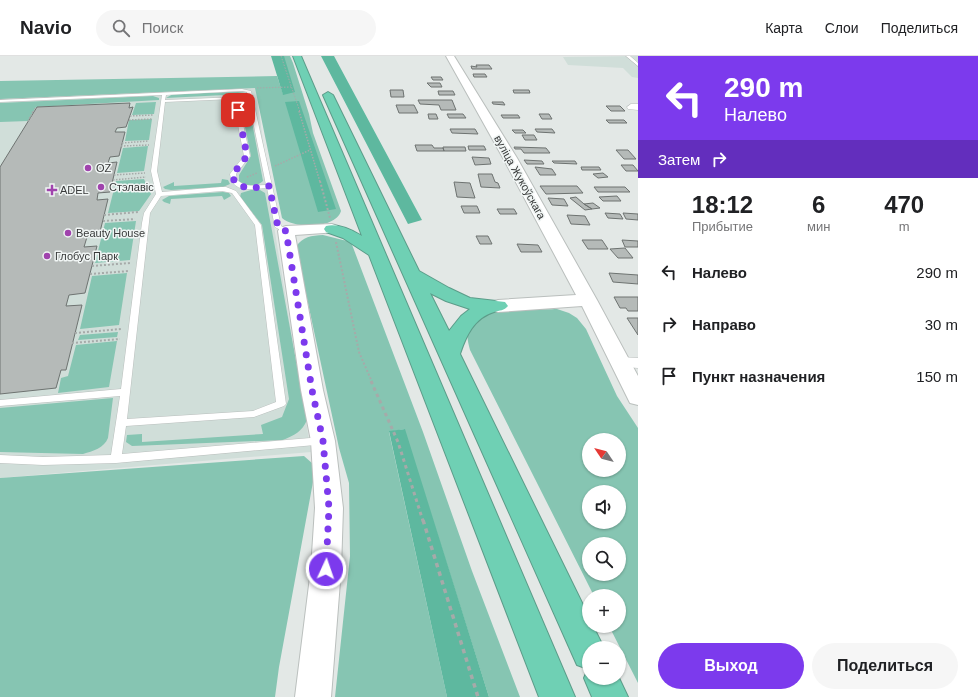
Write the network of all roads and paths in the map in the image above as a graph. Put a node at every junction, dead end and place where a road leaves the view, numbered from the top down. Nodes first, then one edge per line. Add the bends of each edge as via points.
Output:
1 (280, 56) edge
2 (297, 56) edge
3 (450, 56) edge
4 (628, 56) edge
5 (638, 65) edge
6 (291, 87) junction
7 (325, 87) dead end
8 (242, 90) junction
9 (163, 97) junction
10 (0, 101) edge
11 (36, 107) dead end
12 (130, 116) dead end
13 (155, 118) junction
14 (129, 120) dead end
15 (28, 121) dead end
16 (154, 125) dead end
17 (122, 143) dead end
18 (151, 145) junction
19 (121, 146) dead end
20 (150, 152) dead end
21 (114, 175) dead end
22 (146, 177) junction
23 (113, 180) dead end
24 (149, 183) dead end
25 (269, 186) junction
26 (251, 188) junction
27 (221, 189) junction
28 (159, 194) junction
29 (236, 195) junction
30 (356, 201) junction
31 (141, 212) dead end
32 (104, 215) dead end
33 (140, 218) dead end
34 (103, 221) dead end
35 (333, 229) junction
36 (286, 231) junction
37 (376, 252) junction
38 (132, 263) dead end
39 (92, 266) dead end
40 (90, 274) dead end
41 (412, 274) junction
42 (130, 278) dead end
43 (588, 300) junction
44 (494, 306) junction
45 (122, 331) dead end
46 (75, 333) dead end
47 (72, 343) dead end
48 (119, 346) dead end
49 (449, 356) junction
50 (629, 363) edge
51 (125, 392) junction
52 (638, 397) edge
53 (0, 403) edge
54 (122, 423) junction
55 (323, 441) junction
56 (0, 459) edge
57 (116, 459) junction
58 (583, 641) edge
59 (604, 685) edge
60 (313, 697) edge
61 (478, 697) edge
62 (557, 697) edge
63 (610, 697) edge

1 - 6 path
2 - 30 highway
3 - 43 street, вуліца Жукоўскага via 510,158
4 - 5 lane
6 - 8 path
6 - 35 path
7 - 41 highway
8 - 9 lane
8 - 25 lane via 249,91
9 - 10 lane
9 - 26 lane via 235,98 247,156 233,174 234,181 240,186
9 - 28 lane via 154,171
11 - 15 path
12 - 13 path via 155,114
13 - 14 path
13 - 16 path
17 - 18 path via 152,140
18 - 19 path
18 - 20 path
21 - 22 path via 147,173
22 - 23 path
22 - 24 path
25 - 26 lane
25 - 36 lane via 278,227
26 - 27 lane
26 - 29 lane
27 - 28 lane
27 - 29 lane via 234,192
28 - 51 lane via 147,213
29 - 54 lane via 258,225 281,404 254,414
30 - 35 highway via 346,217
30 - 37 highway
31 - 32 path
33 - 34 path
35 - 36 street
35 - 37 highway via 349,234
35 - 61 path via 359,352 398,442
36 - 55 street
37 - 62 highway
38 - 39 path
40 - 42 path via 131,270
41 - 44 highway via 460,301
41 - 49 highway
43 - 44 street
43 - 50 street, вуліца Жукоўскага
44 - 49 highway via 470,316 456,335
45 - 46 path
47 - 48 path via 120,339
49 - 58 highway
50 - 52 street, вуліца Жукоўскага
51 - 53 lane
51 - 54 lane
54 - 57 lane
55 - 57 lane
55 - 60 street via 329,508 326,569
56 - 57 lane
59 - 63 highway

